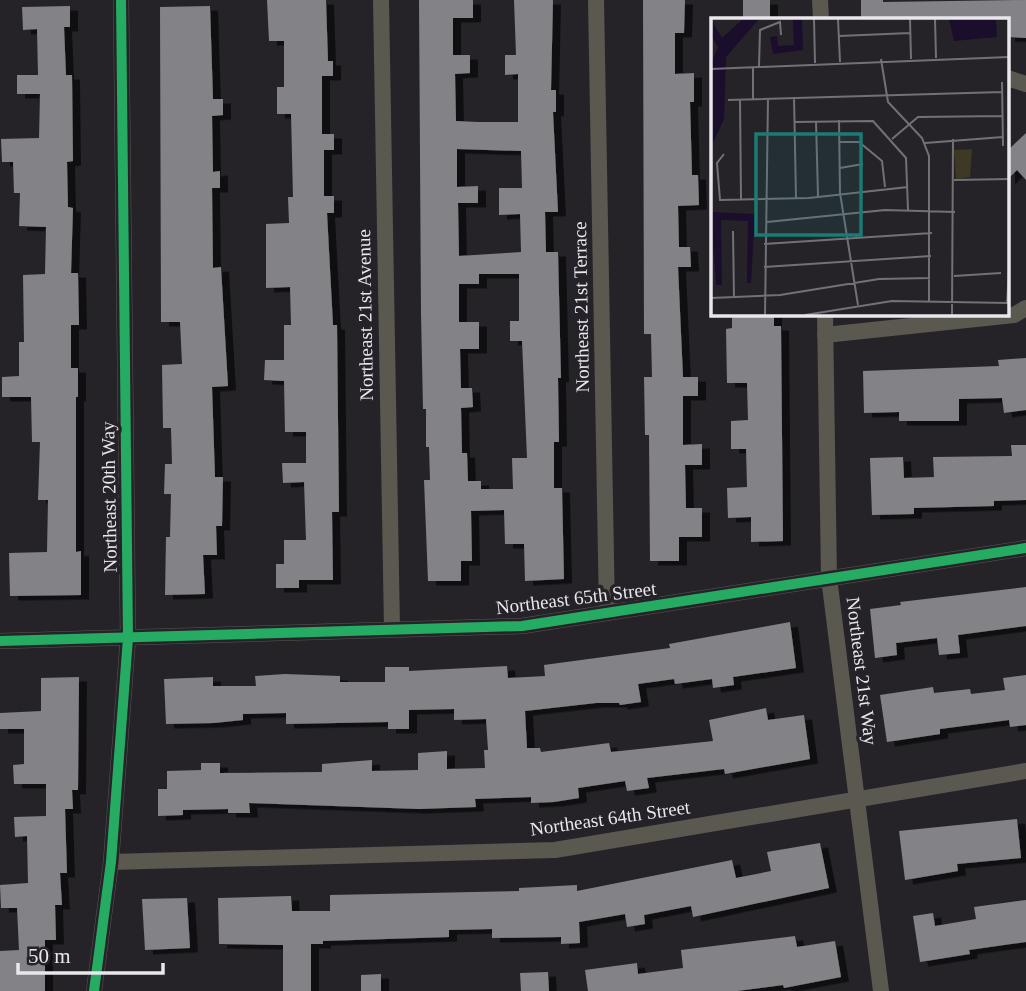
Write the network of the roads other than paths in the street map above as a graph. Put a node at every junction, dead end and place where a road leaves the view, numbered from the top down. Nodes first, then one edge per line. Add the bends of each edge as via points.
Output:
1 (121, 0) edge
2 (381, 0) edge
3 (596, 0) edge
4 (820, 0) edge
5 (821, 18) edge
6 (1009, 79) edge
7 (1026, 84) edge
8 (1026, 308) edge
9 (825, 315) edge
10 (825, 335) junction
11 (1026, 548) edge
12 (829, 578) junction
13 (607, 613) junction
14 (392, 629) junction
15 (128, 638) junction
16 (0, 641) edge
17 (1026, 771) edge
18 (857, 800) junction
19 (111, 862) junction
20 (94, 991) edge
21 (881, 991) edge

1 - 15 street, Northeast 20th Way
2 - 14 street, Northeast 21st Avenue
3 - 13 street, Northeast 21st Terrace
4 - 5 street
6 - 7 street
8 - 10 street via 1014,315
9 - 10 street, Northeast 21st Way
10 - 12 street, Northeast 21st Way
11 - 12 street, Northeast 65th Street
12 - 13 street, Northeast 65th Street
12 - 18 street, Northeast 21st Way
13 - 14 street, Northeast 65th Street via 522,626
14 - 15 street, Northeast 65th Street
15 - 16 street, Northeast 65th Street
15 - 19 street, Northeast 20th Way
17 - 18 street, Northeast 64th Street
18 - 19 street, Northeast 64th Street via 555,850
18 - 21 street, Northeast 21st Way
19 - 20 street, Northeast 20th Way

